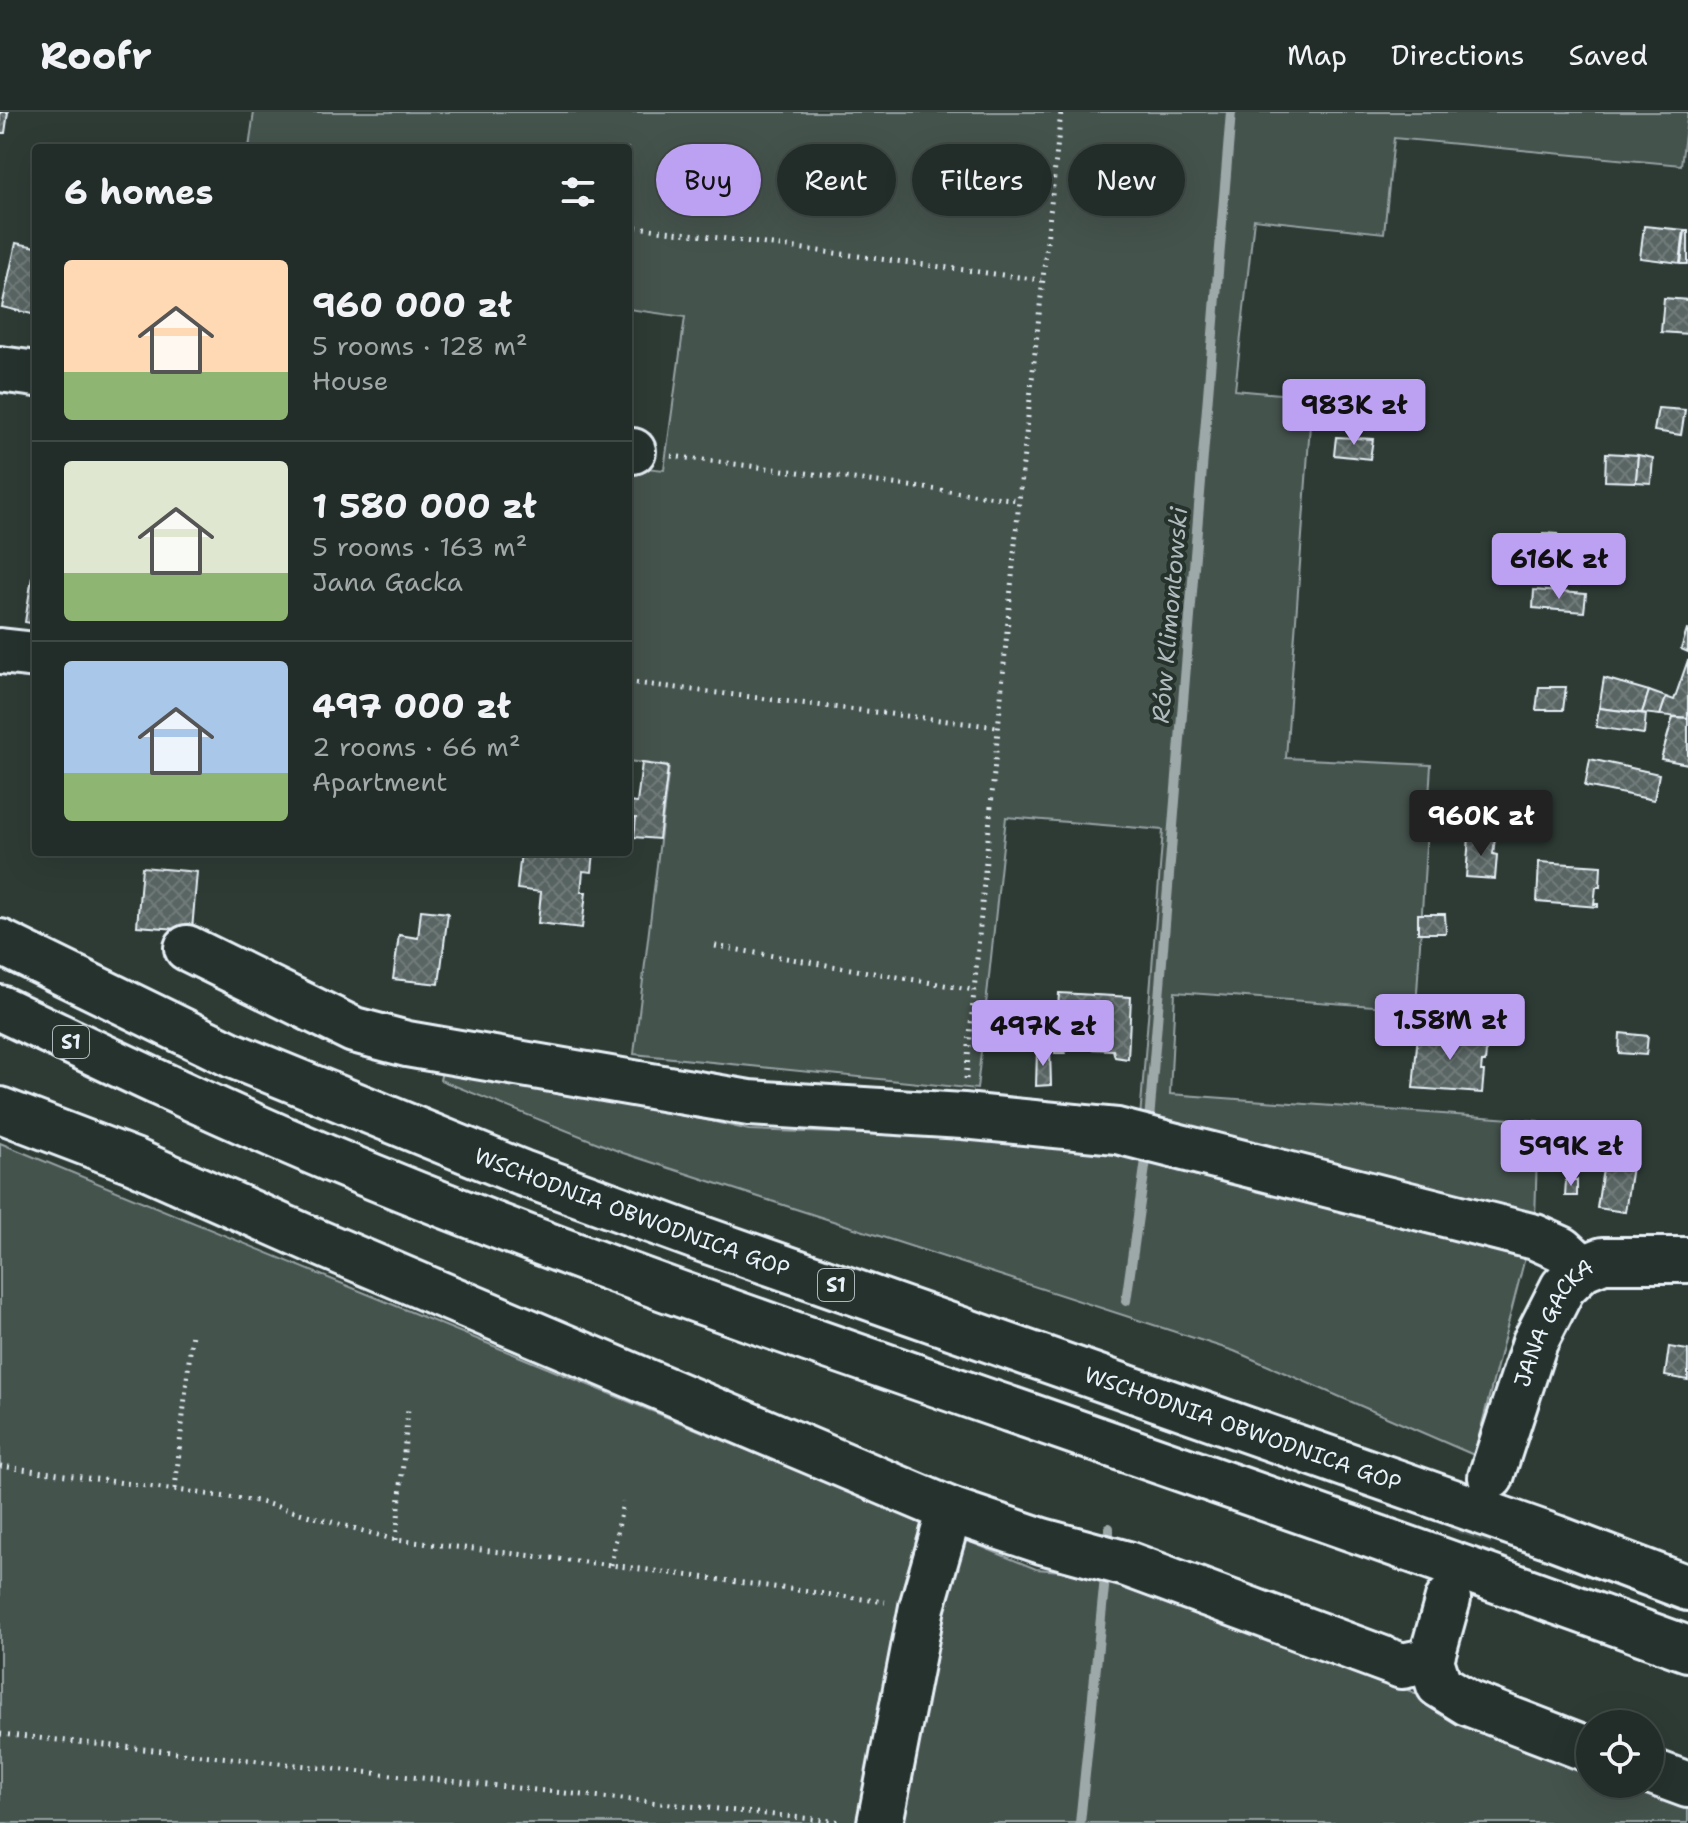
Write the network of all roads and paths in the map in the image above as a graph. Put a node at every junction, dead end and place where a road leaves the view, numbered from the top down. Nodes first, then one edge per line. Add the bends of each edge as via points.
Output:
1 (1061, 112) edge
2 (632, 227) edge
3 (1041, 280) junction
4 (0, 369) edge
5 (32, 373) edge
6 (632, 451) edge
7 (1019, 500) junction
8 (0, 651) edge
9 (32, 655) edge
10 (632, 682) edge
11 (997, 727) junction
12 (0, 942) edge
13 (715, 946) dead end
14 (187, 948) dead end
15 (974, 990) junction
16 (0, 1008) edge
17 (0, 1110) edge
18 (963, 1116) junction
19 (1688, 1260) edge
20 (1583, 1268) junction
21 (192, 1333) dead end
22 (408, 1409) dead end
23 (0, 1466) edge
24 (1491, 1477) tunnel mouth
25 (175, 1489) junction
26 (623, 1502) dead end
27 (950, 1510) junction
28 (396, 1540) junction
29 (611, 1565) junction
30 (1688, 1588) edge
31 (1448, 1599) tunnel mouth
32 (922, 1607) junction
33 (1688, 1649) edge
34 (1431, 1660) junction
35 (0, 1734) edge
36 (1576, 1745) edge
37 (1664, 1776) edge
38 (1688, 1785) edge
39 (849, 1823) edge
40 (880, 1823) edge

1 - 3 path
2 - 3 path
3 - 7 path
4 - 5 main road
6 - 7 path
7 - 11 path
8 - 9 main road
10 - 11 path
11 - 15 path
12 - 30 main road, WSCHODNIA OBWODNICA GOP / S1 via 232,1055 522,1173
13 - 15 path
14 - 18 main road via 354,1030 407,1044 749,1103
15 - 18 path
16 - 33 main road, S1 via 330,1159 510,1230
17 - 27 main road via 134,1161
18 - 20 main road via 1117,1131 1535,1237 1562,1249
19 - 20 main road, JANA GACKA via 1603,1260
20 - 24 main road, JANA GACKA via 1563,1287 1535,1342
21 - 25 path
22 - 28 path
23 - 25 path
25 - 28 path via 257,1501
26 - 29 path
27 - 32 main road
27 - 34 main road via 1127,1564 1402,1666
28 - 29 path
29 - 32 path
31 - 34 main road
32 - 40 main road
34 - 36 main road via 1439,1685 1468,1703
35 - 39 path
37 - 38 main road

